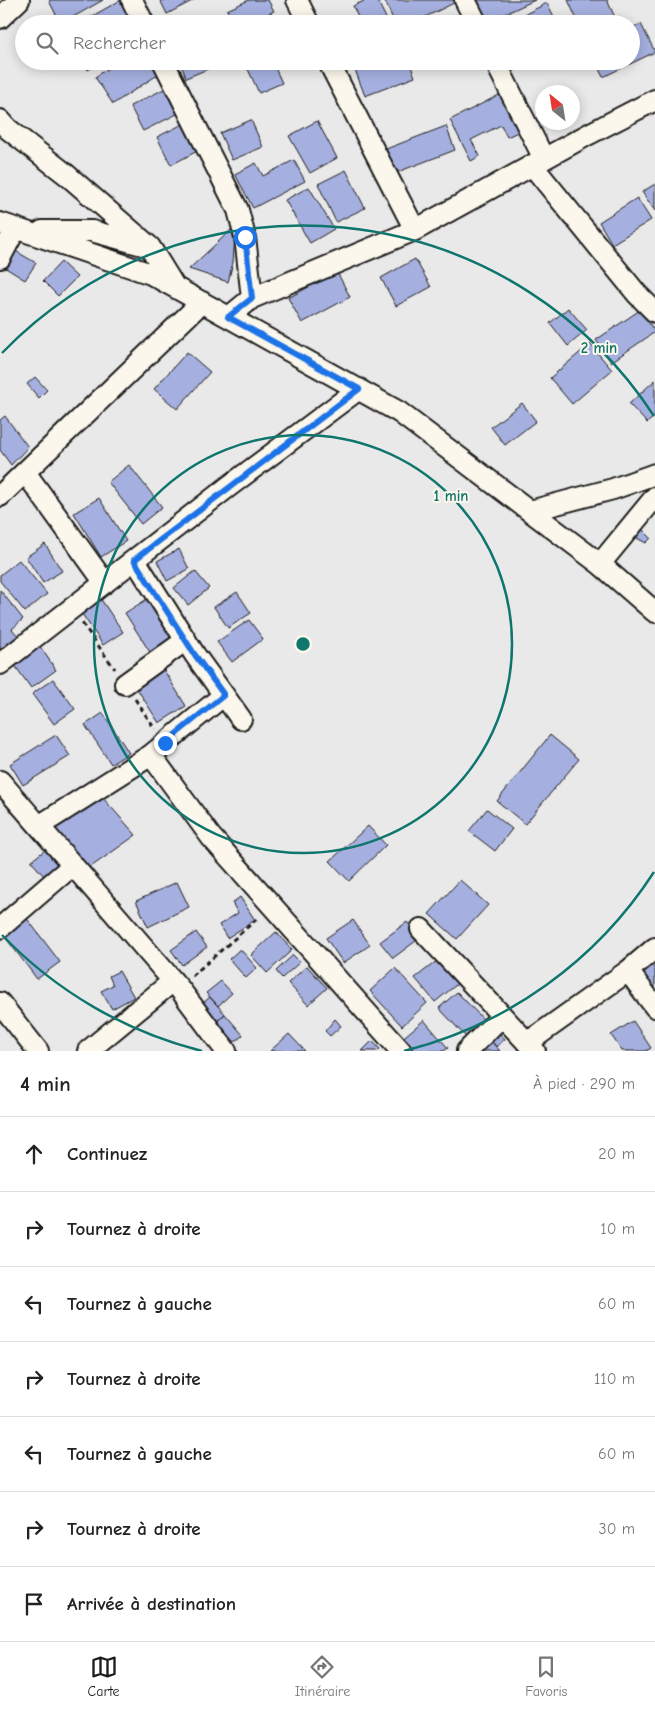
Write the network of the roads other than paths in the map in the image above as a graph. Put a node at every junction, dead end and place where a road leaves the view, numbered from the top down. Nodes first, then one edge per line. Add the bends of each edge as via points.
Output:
1 (132, 0) edge
2 (297, 0) edge
3 (465, 0) edge
4 (16, 1) edge
5 (140, 15) edge
6 (304, 15) edge
7 (472, 15) edge
8 (0, 18) edge
9 (168, 70) edge
10 (333, 70) edge
11 (499, 70) edge
12 (655, 100) edge
13 (0, 120) edge
14 (538, 162) junction
15 (14, 227) edge
16 (415, 230) junction
17 (150, 246) junction
18 (0, 258) edge
19 (175, 287) junction
20 (252, 298) junction
21 (202, 302) junction
22 (655, 312) edge
23 (228, 317) junction
24 (359, 389) junction
25 (25, 472) junction
26 (655, 474) edge
27 (0, 496) edge
28 (655, 497) edge
29 (530, 511) junction
30 (134, 560) junction
31 (600, 564) junction
32 (105, 583) junction
33 (655, 612) edge
34 (186, 640) junction
35 (0, 664) edge
36 (125, 684) dead end
37 (224, 695) junction
38 (241, 719) dead end
39 (151, 755) junction
40 (0, 781) edge
41 (39, 826) junction
42 (73, 865) junction
43 (0, 928) edge
44 (421, 929) dead end
45 (655, 948) edge
46 (628, 971) junction
47 (176, 984) junction
48 (0, 1002) edge
49 (655, 1007) edge
50 (502, 1016) junction
51 (531, 1047) edge
52 (38, 1051) edge
53 (88, 1051) edge
54 (226, 1051) edge
55 (401, 1051) edge
56 (467, 1051) edge

1 - 5 street
2 - 6 street
3 - 7 street
4 - 8 street
9 - 20 street via 238,210 245,237
10 - 16 street
11 - 14 street
12 - 14 street
13 - 17 street
14 - 16 street
14 - 22 street via 637,294
15 - 17 street via 92,231
15 - 18 street
15 - 19 street via 151,274
16 - 20 street
17 - 19 street
19 - 21 street
20 - 23 street
21 - 23 street
21 - 25 street
23 - 24 street
24 - 29 street via 399,412
24 - 30 street
25 - 27 street
25 - 32 street
26 - 29 street
28 - 31 street
29 - 31 street
30 - 32 street
30 - 34 street
31 - 33 street
32 - 35 street
34 - 36 street
34 - 37 street
37 - 38 street
37 - 39 street
39 - 41 street
39 - 55 street via 211,837
40 - 41 street
41 - 42 street
42 - 43 street
42 - 47 street
44 - 50 street
45 - 46 street
46 - 49 street
46 - 51 street
47 - 53 street
47 - 54 street
48 - 52 street
50 - 51 street
50 - 56 street

